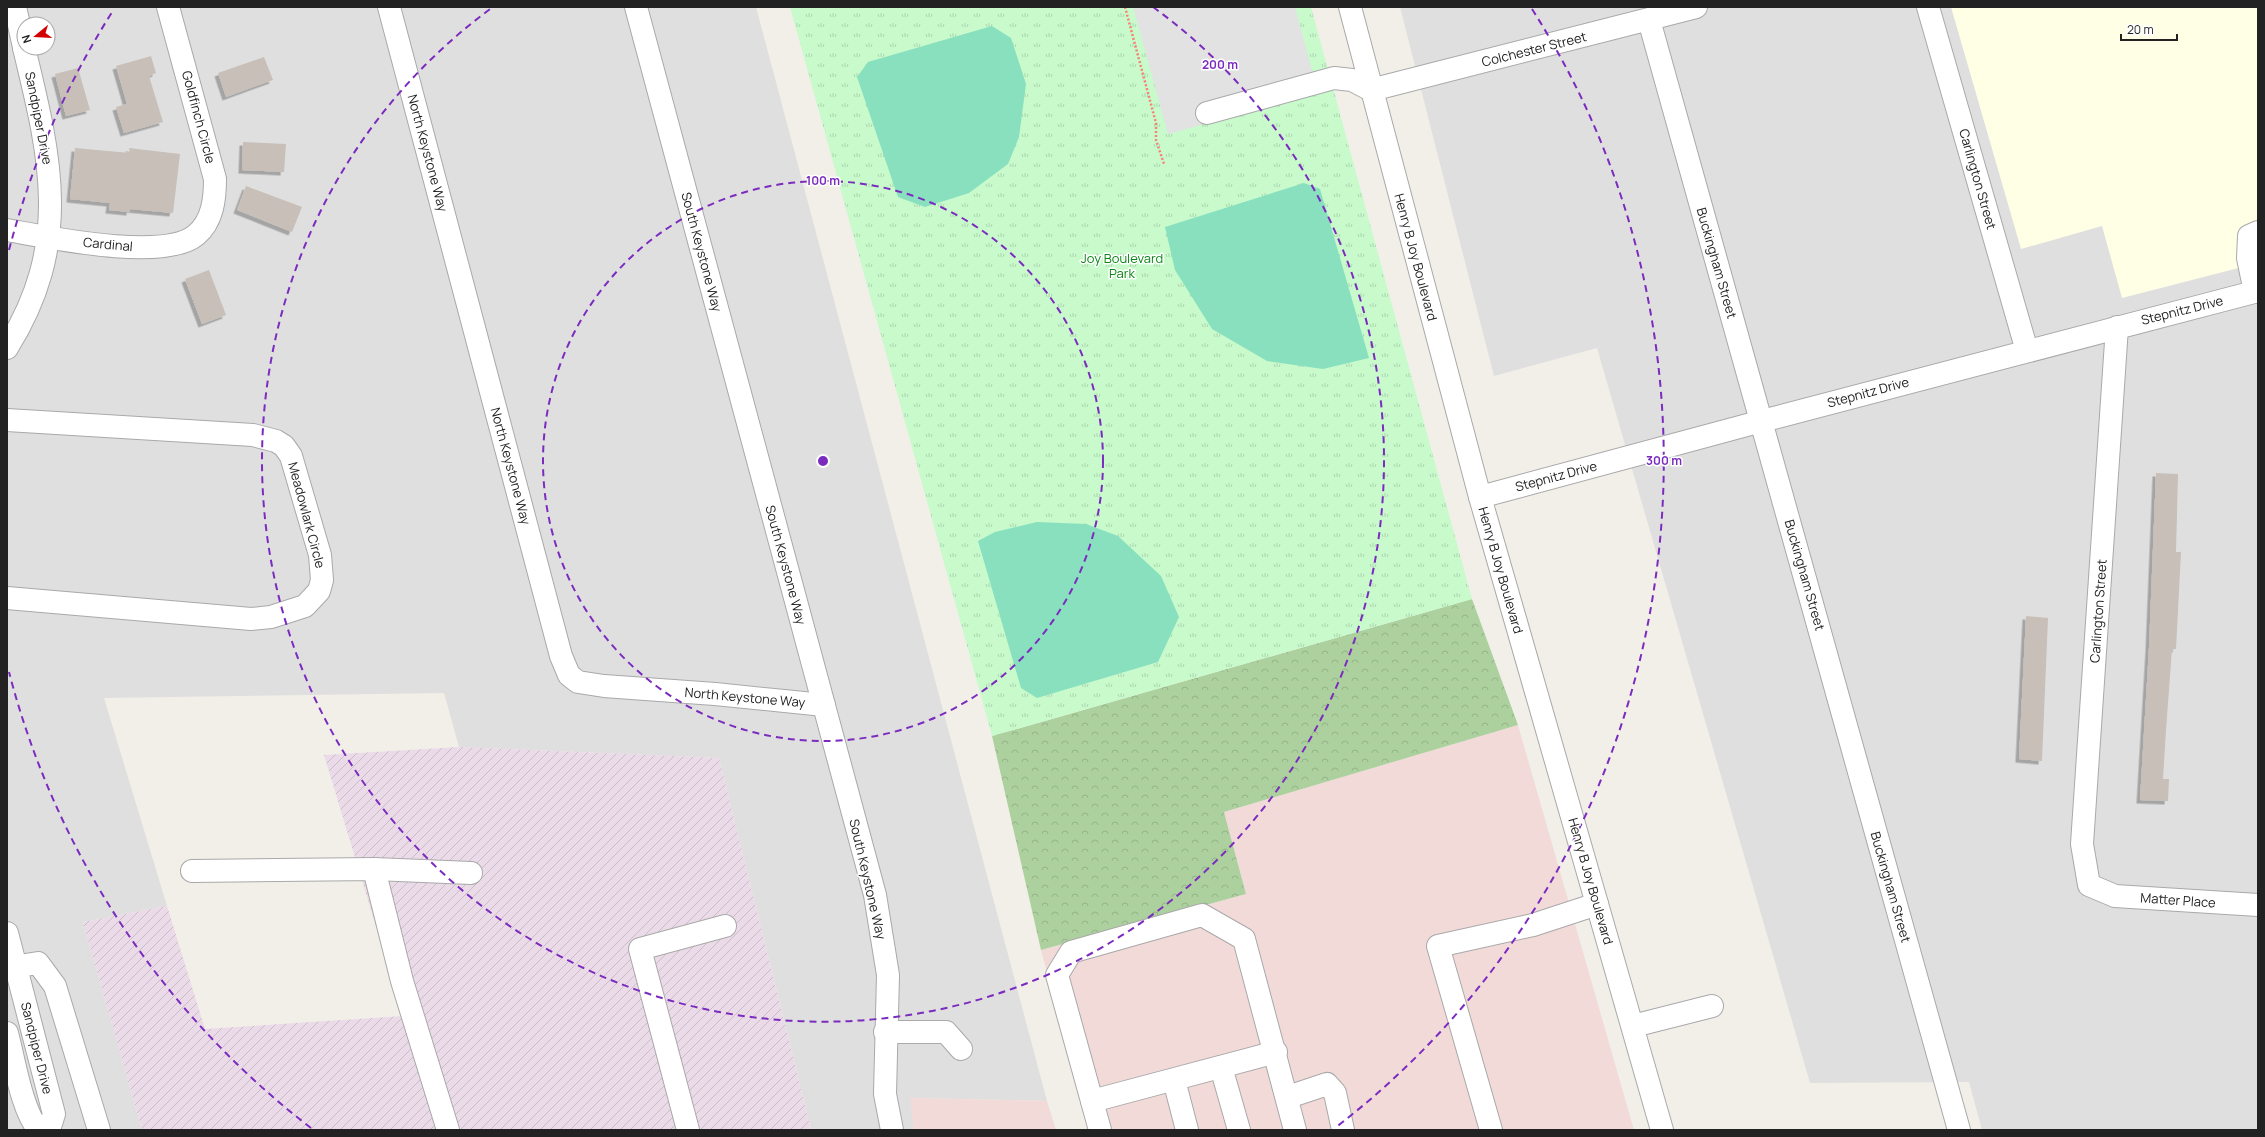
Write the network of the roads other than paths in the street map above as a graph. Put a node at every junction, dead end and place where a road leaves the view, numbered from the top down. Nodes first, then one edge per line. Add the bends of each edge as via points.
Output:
1 (168, 7) edge
2 (389, 7) edge
3 (636, 7) edge
4 (1350, 7) edge
5 (1696, 7) edge
6 (1928, 7) edge
7 (1648, 20) junction
8 (26, 56) edge
9 (1371, 90) junction
10 (1207, 113) dead end
11 (204, 226) joint
12 (7, 230) edge
13 (2258, 232) edge
14 (49, 237) junction
15 (2256, 291) edge
16 (2117, 327) junction
17 (7, 348) edge
18 (2027, 351) junction
19 (7, 420) edge
20 (1762, 420) junction
21 (1480, 497) junction
22 (7, 598) edge
23 (824, 704) junction
24 (374, 869) junction
25 (192, 871) dead end
26 (471, 873) dead end
27 (2098, 890) joint
28 (1597, 904) junction
29 (2258, 905) edge
30 (725, 926) dead end
31 (7, 934) edge
32 (11, 967) edge
33 (1712, 1006) dead end
34 (1633, 1026) junction
35 (886, 1032) junction
36 (7, 1033) edge
37 (961, 1049) dead end
38 (1276, 1052) junction
39 (1221, 1067) junction
40 (1174, 1080) junction
41 (1288, 1097) junction
42 (1092, 1101) junction
43 (17, 1109) edge
44 (39, 1130) edge
45 (49, 1130) edge
46 (98, 1130) edge
47 (448, 1130) edge
48 (693, 1130) edge
49 (892, 1130) edge
50 (1100, 1130) edge
51 (1187, 1130) edge
52 (1239, 1130) edge
53 (1295, 1130) edge
54 (1343, 1130) edge
55 (1491, 1130) edge
56 (1662, 1130) edge
57 (1959, 1130) edge

1 - 11 street, Goldfinch Circle via 215,179 213,207
2 - 23 street, North Keystone Way via 561,656 569,675 578,682 604,686
3 - 23 street, South Keystone Way
4 - 9 street, Henry B Joy Boulevard
5 - 7 street, Colchester Street
6 - 18 street, Carlington Street
7 - 9 street, Colchester Street
7 - 20 street, Buckingham Street
8 - 14 street, Sandpiper Drive via 43,128 49,168
9 - 10 street via 1352,80 1334,78
9 - 21 street, Henry B Joy Boulevard
11 - 14 street, Cardinal via 196,236 183,242 155,247 120,246
12 - 14 street, Cardinal
13 - 15 street via 2249,236 2248,258
14 - 17 street, Sandpiper Drive via 29,310
15 - 16 street, Stepnitz Drive
16 - 18 street, Stepnitz Drive
16 - 27 street, Carlington Street via 2082,844 2089,885
18 - 20 street, Stepnitz Drive
19 - 22 street, Meadowlark Circle via 237,433 276,441 284,446 291,456 323,570 319,591 310,603 271,617 251,619
20 - 21 street, Stepnitz Drive
20 - 57 street, Buckingham Street
21 - 28 street, Henry B Joy Boulevard
23 - 35 street, South Keystone Way via 875,895 888,974
24 - 25 street
24 - 26 street
24 - 47 street via 402,981
27 - 29 street, Matter Place via 2115,896
28 - 34 street, Henry B Joy Boulevard
28 - 55 street via 1532,925 1438,946
30 - 48 street via 640,949
31 - 32 street, Sandpiper Drive
32 - 45 street, Sandpiper Drive via 54,1114
32 - 46 street via 38,963 55,986
33 - 34 street
34 - 56 street, Henry B Joy Boulevard
35 - 37 street via 946,1032
35 - 49 street, South Keystone Way via 885,1094
36 - 43 street, Sandpiper Drive
38 - 39 street
38 - 41 street
38 - 42 street via 1244,939 1202,915 1071,952 1057,975
39 - 40 street
39 - 52 street
40 - 42 street
40 - 51 street
41 - 53 street
41 - 54 street via 1327,1084 1335,1093
42 - 50 street
43 - 44 street, Sandpiper Drive

